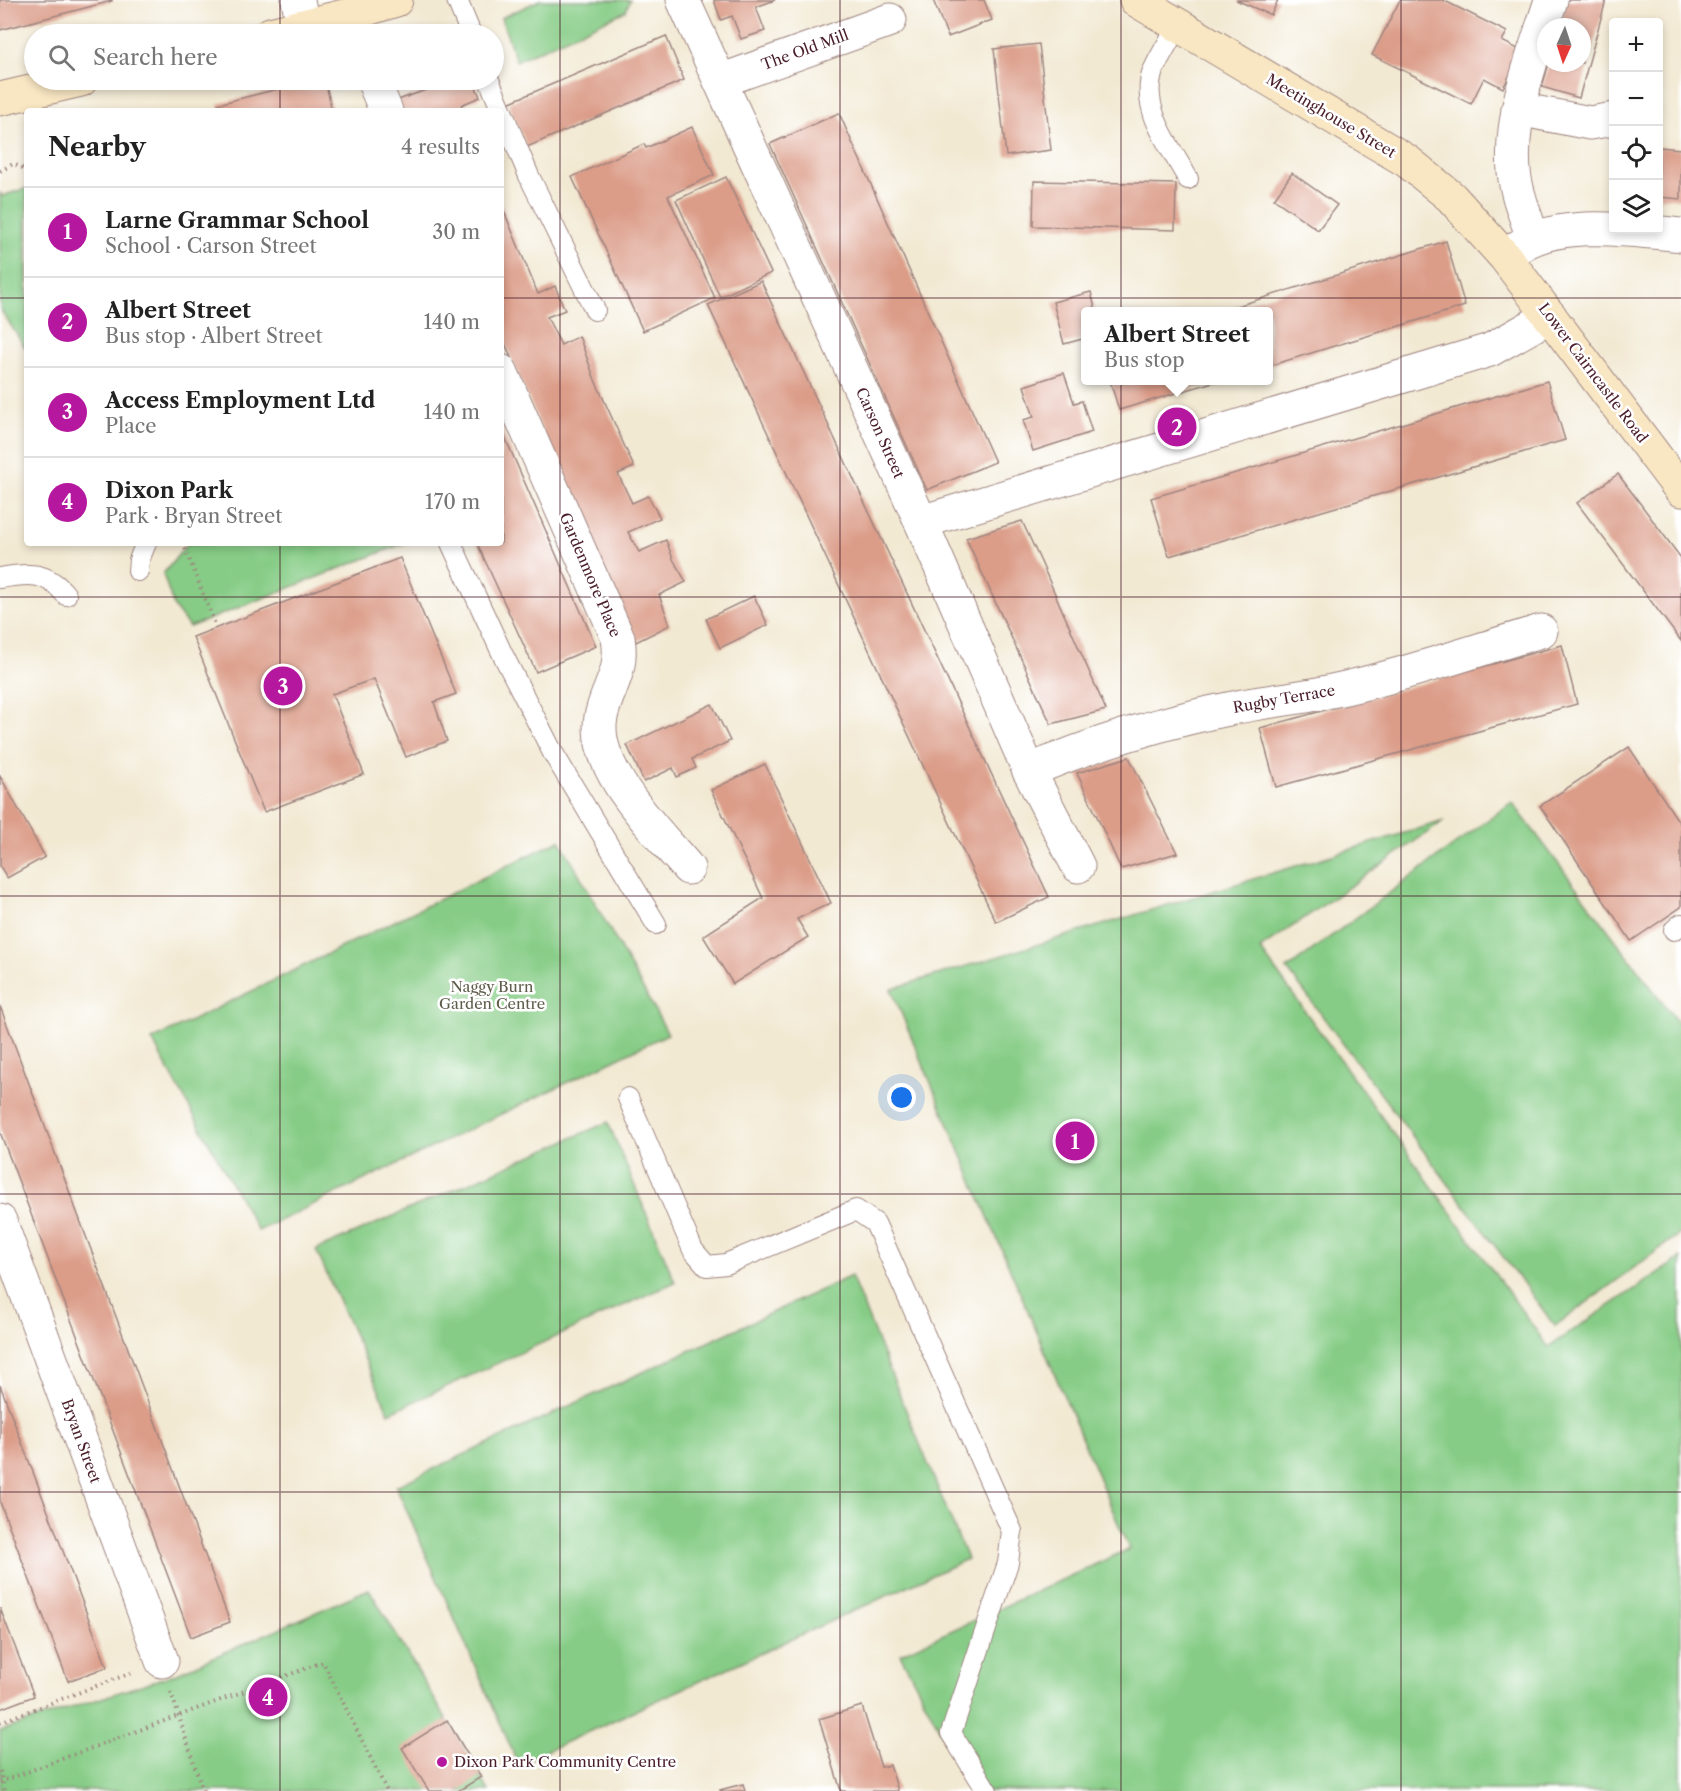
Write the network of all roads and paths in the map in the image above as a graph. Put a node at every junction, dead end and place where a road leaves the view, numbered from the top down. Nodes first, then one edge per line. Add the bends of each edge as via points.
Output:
1 (396, 0) edge
2 (457, 0) edge
3 (683, 0) edge
4 (1136, 0) edge
5 (1551, 0) edge
6 (301, 13) edge
7 (890, 20) dead end
8 (285, 24) edge
9 (348, 24) edge
10 (354, 24) edge
11 (467, 24) edge
12 (1178, 25) junction
13 (720, 81) junction
14 (60, 90) edge
15 (377, 90) edge
16 (493, 90) edge
17 (0, 99) edge
18 (40, 100) edge
19 (385, 108) edge
20 (501, 108) edge
21 (1518, 109) junction
22 (504, 116) edge
23 (1609, 120) edge
24 (24, 169) edge
25 (0, 171) edge
26 (1188, 179) dead end
27 (1681, 235) edge
28 (1533, 238) junction
29 (1505, 257) junction
30 (594, 310) dead end
31 (1550, 316) junction
32 (504, 378) edge
33 (1681, 490) edge
34 (921, 522) junction
35 (145, 546) edge
36 (184, 546) edge
37 (452, 546) edge
38 (138, 571) dead end
39 (0, 578) edge
40 (66, 595) dead end
41 (215, 624) dead end
42 (1541, 631) dead end
43 (1029, 771) junction
44 (1078, 866) dead end
45 (688, 868) dead end
46 (656, 924) dead end
47 (628, 1098) dead end
48 (0, 1221) edge
49 (162, 1661) junction
50 (179, 1716) junction
51 (0, 1722) edge
52 (0, 1771) edge
53 (1, 1781) edge
54 (5, 1791) edge
55 (203, 1791) edge
56 (387, 1791) edge
57 (987, 1791) edge

1 - 10 street
2 - 11 lane
3 - 13 street, Carson Street
4 - 12 street, Meetinghouse Street
5 - 21 street
6 - 8 street
6 - 9 street
7 - 13 street, The Old Mill
12 - 26 lane via 1153,72 1149,93 1151,111
12 - 29 street, Meetinghouse Street via 1407,161 1451,197
13 - 34 street, Carson Street
14 - 18 street
15 - 19 street
16 - 20 lane
17 - 18 street
21 - 23 street via 1590,123
21 - 28 street via 1514,172
22 - 30 lane
24 - 25 path via 13,164
27 - 28 street via 1576,230
28 - 29 street
29 - 31 street, Lower Cairncastle Road
31 - 33 street, Lower Cairncastle Road
31 - 34 street via 1490,350
32 - 45 street, Gardenmore Place via 618,638 618,670 599,728 604,755 625,791
34 - 43 street, Carson Street
35 - 38 lane
36 - 41 path
37 - 46 lane via 553,753
39 - 40 lane via 48,578
42 - 43 street, Rugby Terrace via 1360,685 1159,726 1074,752
43 - 44 street, Carson Street
47 - 57 lane via 693,1250 707,1266 726,1264 856,1210 875,1223 1012,1531 1008,1563 951,1733
48 - 49 street, Bryan Street
49 - 50 path
49 - 51 path
50 - 53 path
50 - 55 path
50 - 56 path via 323,1662
52 - 53 path
53 - 54 path

